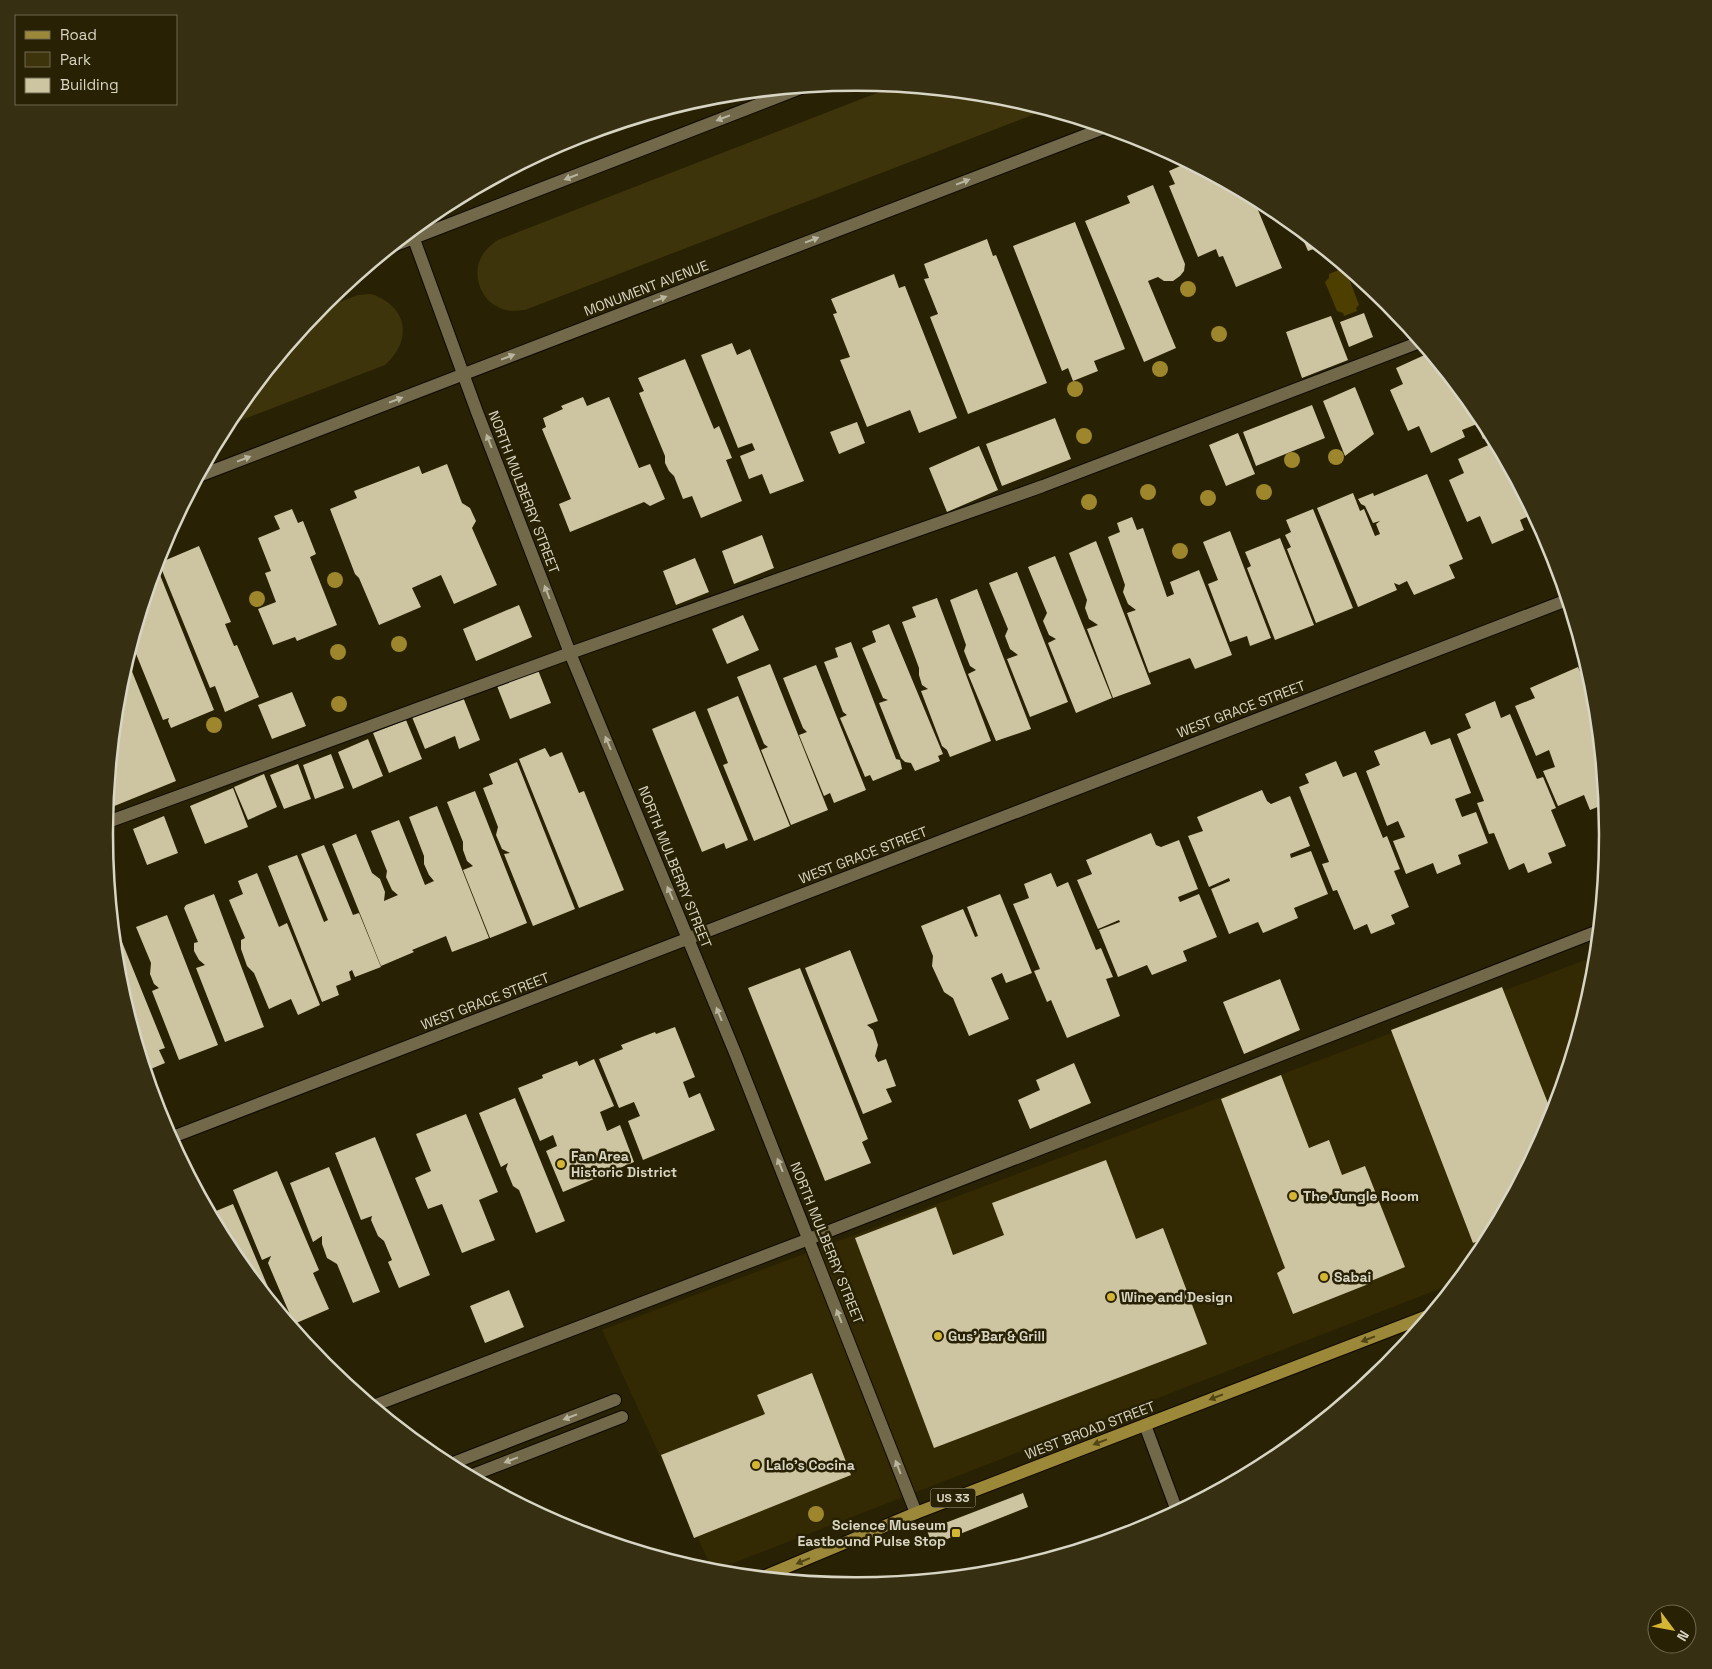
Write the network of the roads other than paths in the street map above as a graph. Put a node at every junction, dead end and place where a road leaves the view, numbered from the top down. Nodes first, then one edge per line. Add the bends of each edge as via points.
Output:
1 (781, 96) edge
2 (1096, 131) edge
3 (423, 231) edge
4 (414, 238) edge
5 (1415, 344) edge
6 (463, 375) junction
7 (207, 473) edge
8 (1562, 602) edge
9 (570, 653) junction
10 (113, 820) edge
11 (1593, 933) edge
12 (689, 938) junction
13 (176, 1135) edge
14 (809, 1239) junction
15 (1420, 1319) edge
16 (615, 1400) dead end
17 (379, 1404) edge
18 (622, 1417) dead end
19 (1145, 1425) junction
20 (458, 1461) edge
21 (477, 1473) edge
22 (1175, 1505) edge
23 (916, 1513) junction
24 (774, 1573) edge

1 -> 3 street
6 -> 2 street, MONUMENT AVENUE
4 - 6 street, NORTH MULBERRY STREET
5 - 9 street via 1043,486
7 -> 6 street, MONUMENT AVENUE
9 -> 6 street, NORTH MULBERRY STREET
8 - 12 street, WEST GRACE STREET
9 - 10 street
12 -> 9 street, NORTH MULBERRY STREET
11 - 14 street
12 - 13 street, WEST GRACE STREET
14 -> 12 street, NORTH MULBERRY STREET
14 - 17 street
23 -> 14 street, NORTH MULBERRY STREET
15 -> 19 main road, WEST BROAD STREET / US 33
16 -> 20 street
18 -> 21 street
19 - 22 street
19 -> 23 main road, WEST BROAD STREET / US 33
23 -> 24 main road, WEST BROAD STREET / US 33

